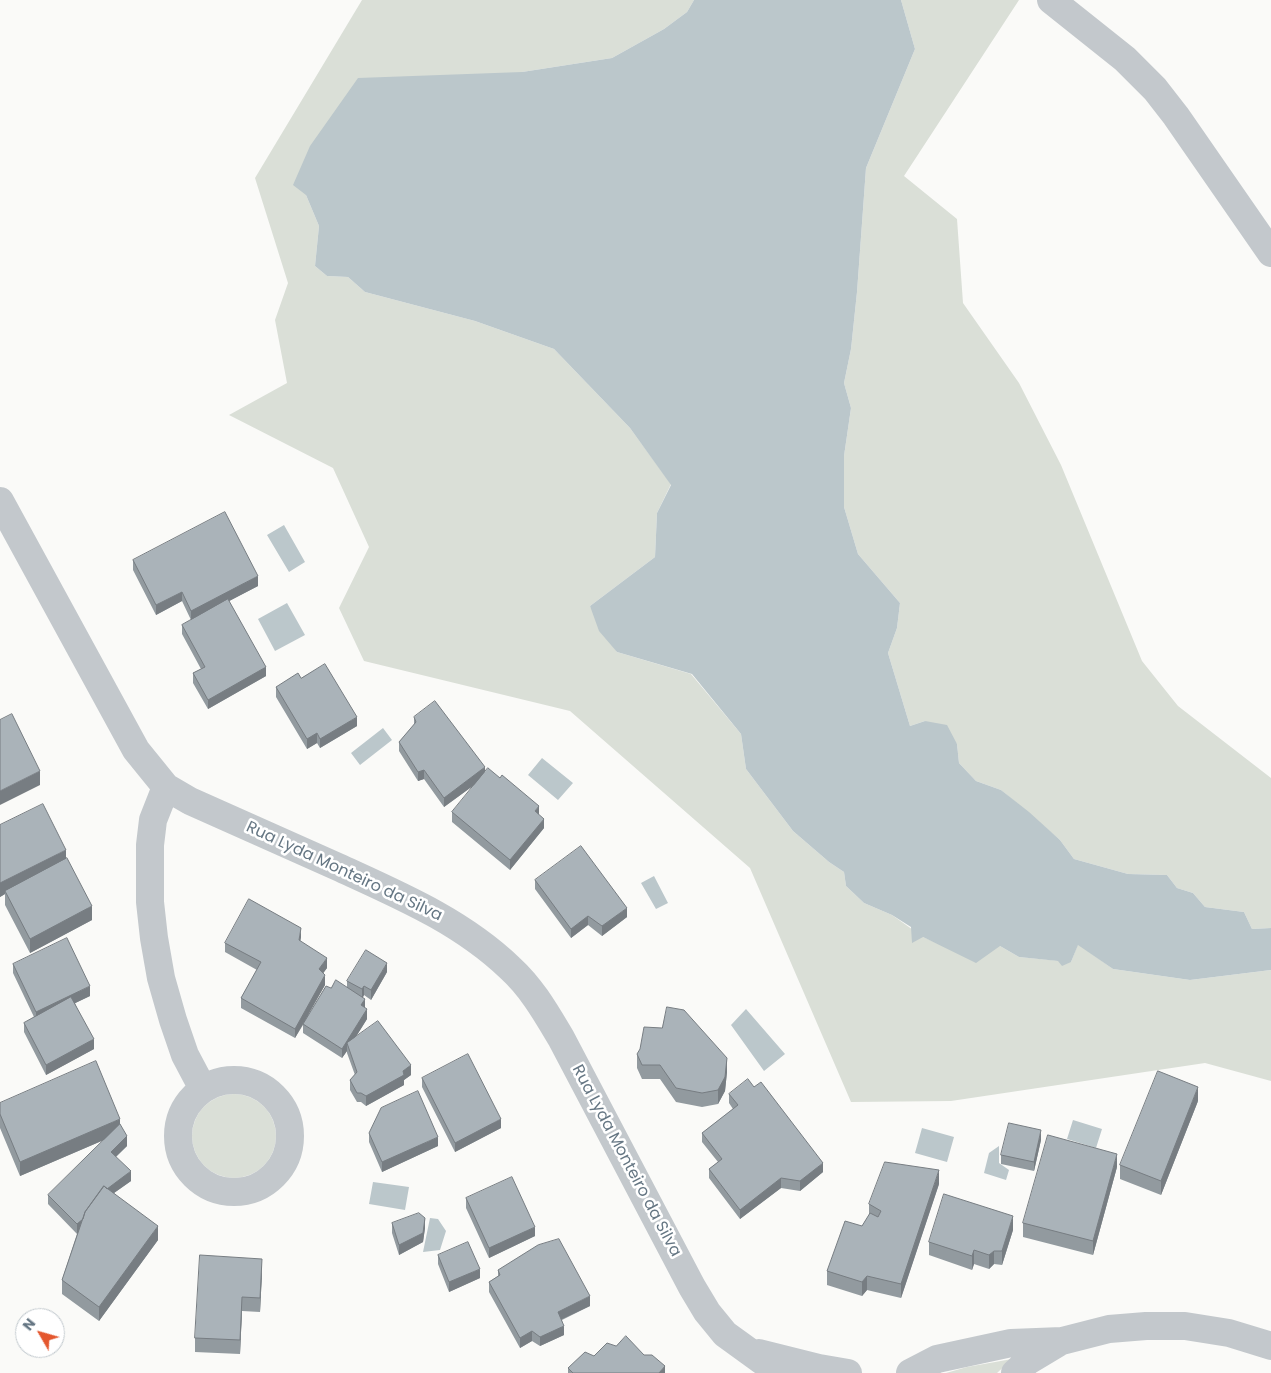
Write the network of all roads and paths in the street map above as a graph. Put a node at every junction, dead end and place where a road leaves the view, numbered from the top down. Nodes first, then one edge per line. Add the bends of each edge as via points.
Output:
1 (1051, 0) edge
2 (1271, 253) edge
3 (0, 501) edge
4 (166, 787) junction
5 (203, 1088) junction
6 (1062, 1341) junction
7 (1271, 1346) edge
8 (749, 1350) junction
9 (779, 1373) edge
10 (848, 1373) edge
11 (910, 1373) edge
12 (1015, 1373) edge

1 - 2 street via 1125,59 1155,89
3 - 4 street, Rua Lyda Monteiro da Silva via 136,750
4 - 5 street via 153,820 150,845 154,938 172,1020 184,1054
4 - 8 street, Rua Lyda Monteiro da Silva via 442,917 511,969 539,1000 561,1038 707,1312 725,1334
5 - 5 street via 187,1105 178,1128 179,1151 190,1172 208,1187 231,1193 254,1190 274,1176 287,1156 291,1133 285,1110 270,1092 249,1081 226,1080
6 - 7 street via 1109,1329 1185,1326 1229,1333
6 - 11 street via 1011,1343 937,1359
6 - 12 street via 1028,1361
8 - 9 street, Rua Lyda Monteiro da Silva
8 - 10 street, Rua Lyda Monteiro da Silva

